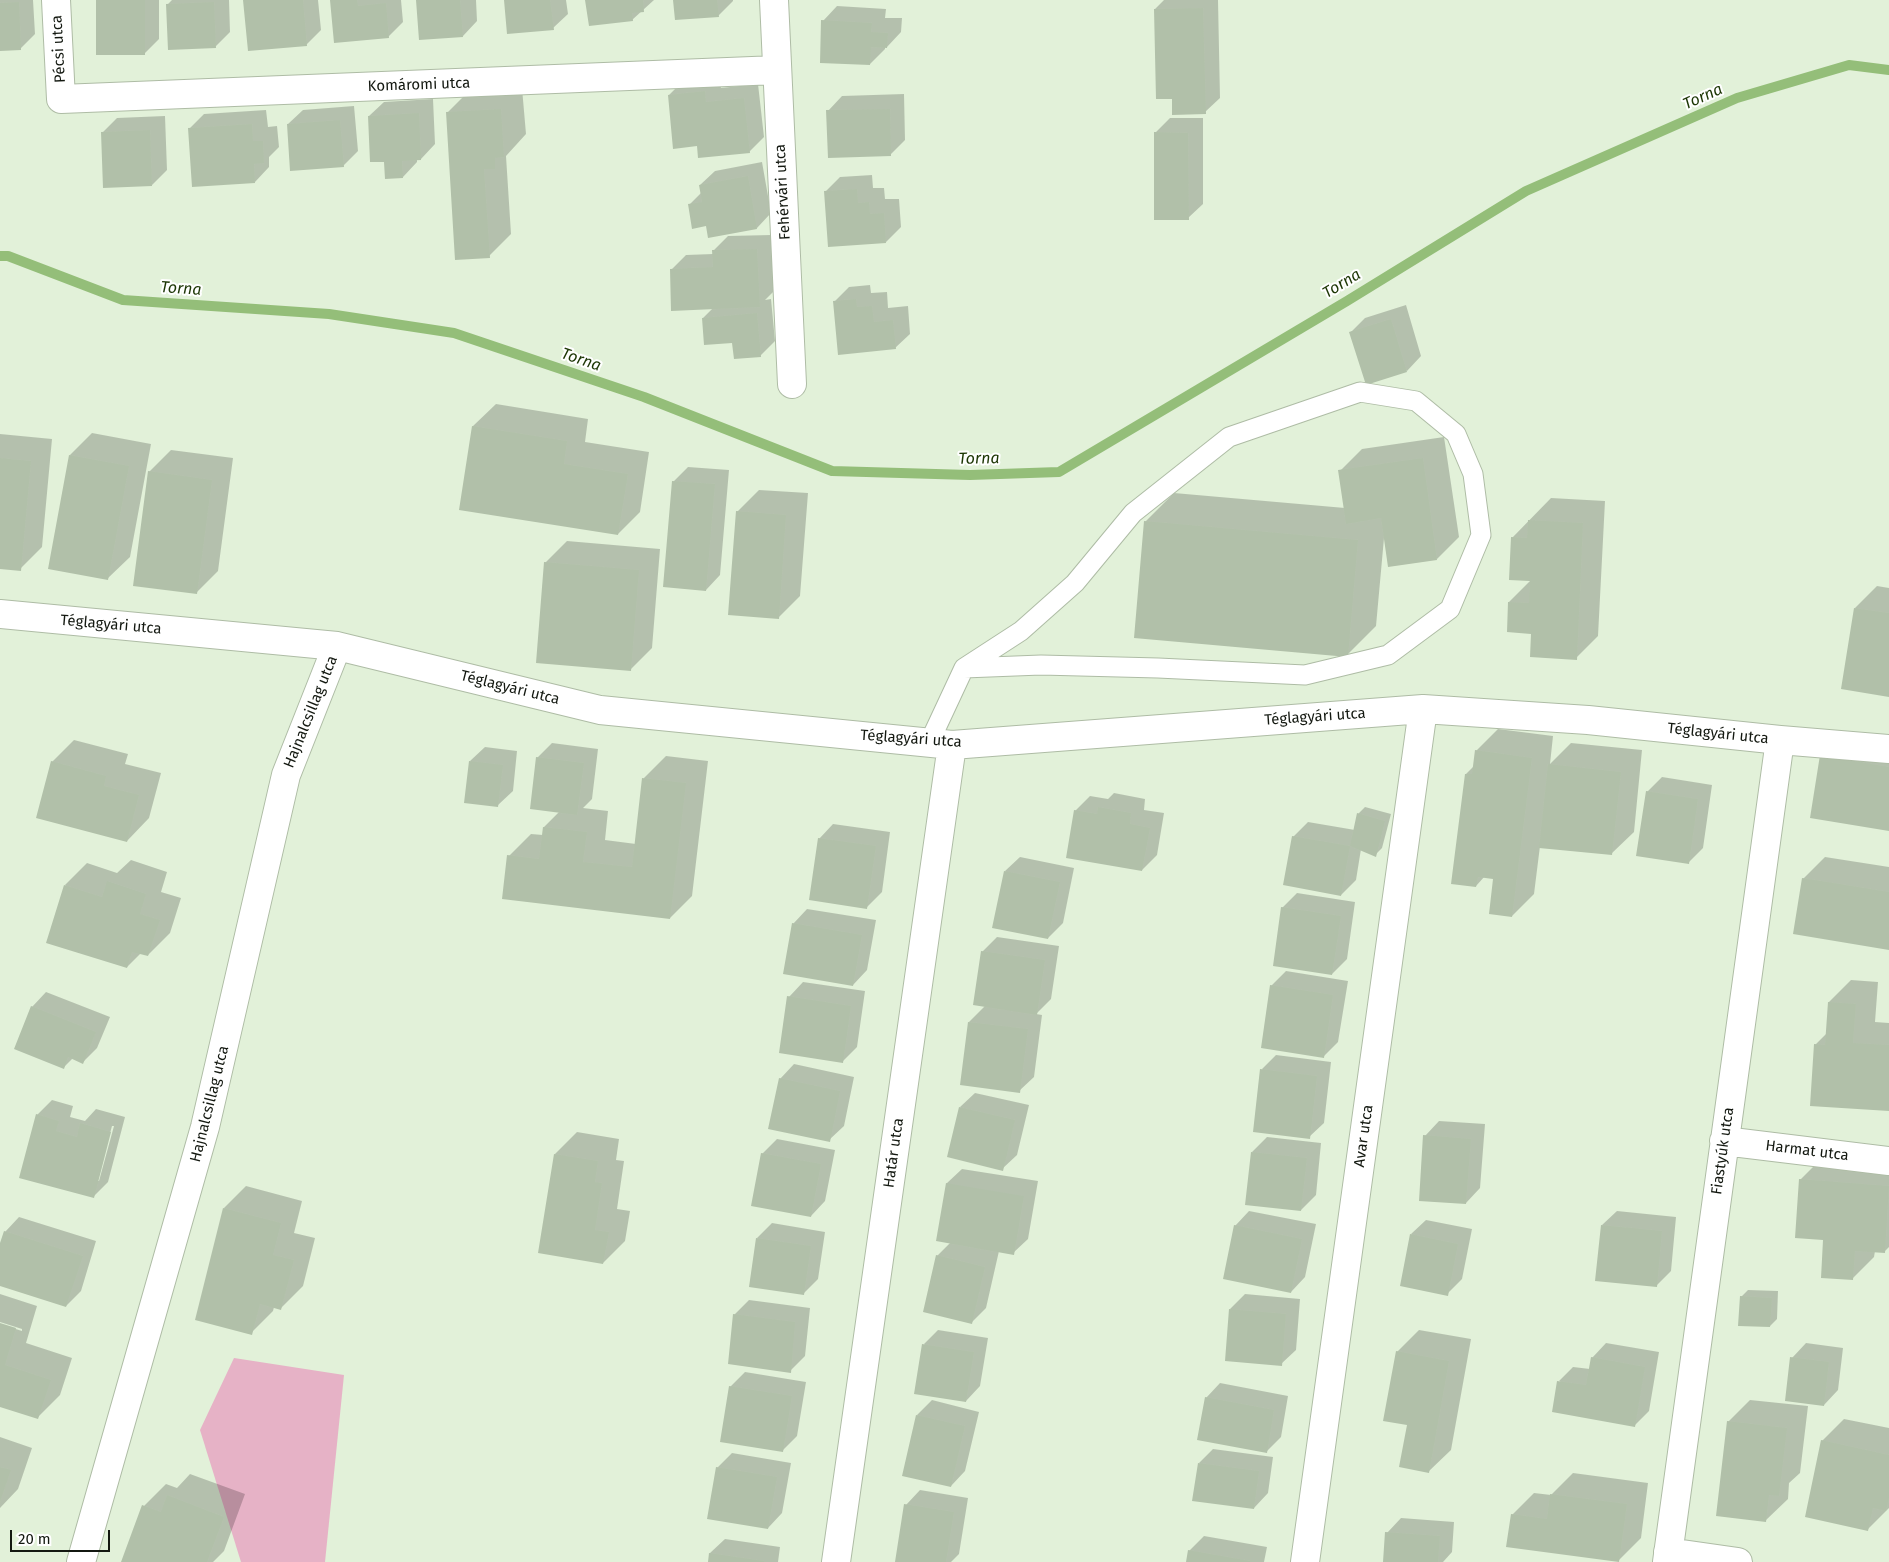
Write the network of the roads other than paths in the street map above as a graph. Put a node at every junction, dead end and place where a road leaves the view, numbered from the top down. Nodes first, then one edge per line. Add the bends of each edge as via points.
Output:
1 (56, 0) edge
2 (774, 0) edge
3 (777, 70) junction
4 (61, 99) joint
5 (792, 384) dead end
6 (0, 614) edge
7 (338, 646) junction
8 (964, 668) junction
9 (1422, 709) junction
10 (1780, 740) junction
11 (941, 744) junction
12 (1889, 749) edge
13 (1724, 1141) junction
14 (1889, 1161) edge
15 (1668, 1557) edge
16 (81, 1562) edge
17 (836, 1562) edge
18 (1305, 1562) edge
19 (1738, 1562) edge

1 - 4 street, Pécsi utca
2 - 3 street, Fehérvári utca
3 - 4 street, Komáromi utca
3 - 5 street, Fehérvári utca
6 - 7 street, Téglagyári utca
7 - 11 street, Téglagyári utca via 600,710
7 - 16 street, Hajnalcsillag utca via 286,775 205,1127
8 - 8 lane via 1021,631 1074,583 1134,513 1229,438 1360,392 1416,401 1456,434 1473,474 1481,535 1450,609 1388,655 1305,675 1041,665
8 - 11 lane
9 - 10 street, Téglagyári utca via 1588,720
9 - 11 street, Téglagyári utca
9 - 18 street, Avar utca
10 - 12 street, Téglagyári utca
10 - 13 street, Fiastyúk utca
11 - 17 street, Határ utca
13 - 14 street, Harmat utca
13 - 15 street, Fiastyúk utca
15 - 19 street

